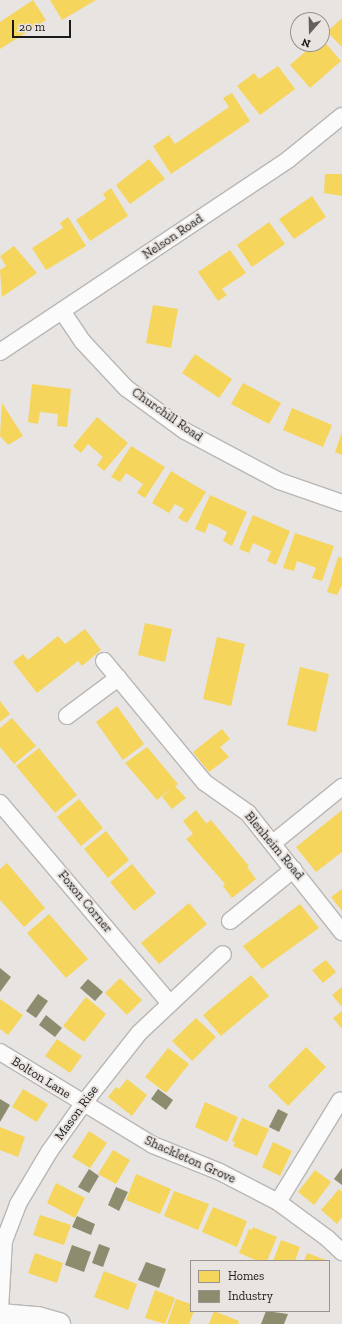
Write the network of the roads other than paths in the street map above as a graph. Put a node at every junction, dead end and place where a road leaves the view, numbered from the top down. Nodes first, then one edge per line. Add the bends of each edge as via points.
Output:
1 (342, 116) edge
2 (62, 310) junction
3 (0, 352) edge
4 (342, 503) edge
5 (104, 661) dead end
6 (118, 678) junction
7 (67, 716) dead end
8 (342, 787) edge
9 (0, 803) edge
10 (273, 843) junction
11 (294, 869) junction
12 (230, 921) dead end
13 (342, 932) edge
14 (223, 954) dead end
15 (169, 1002) junction
16 (0, 1052) edge
17 (340, 1100) dead end
18 (83, 1104) junction
19 (278, 1202) junction
20 (342, 1252) edge
21 (0, 1310) edge
22 (0, 1315) edge
23 (59, 1324) edge

1 - 2 street, Nelson Road via 289,159
2 - 3 street, Nelson Road
2 - 4 street, Churchill Road via 83,342 126,388 185,431 279,482
5 - 6 street, Blenheim Road
6 - 7 street
6 - 10 street, Blenheim Road via 204,782 248,813
8 - 10 street
9 - 15 street, Foxon Corner
10 - 11 street, Blenheim Road
11 - 12 street
11 - 13 street, Blenheim Road
14 - 15 street, Mason Rise
15 - 18 street, Mason Rise via 139,1032
16 - 18 street, Bolton Lane
17 - 19 street
18 - 19 street, Shackleton Grove via 153,1145 220,1172
18 - 21 street, Mason Rise via 18,1204 4,1240
19 - 20 street, Shackleton Grove
22 - 23 street via 38,1318

